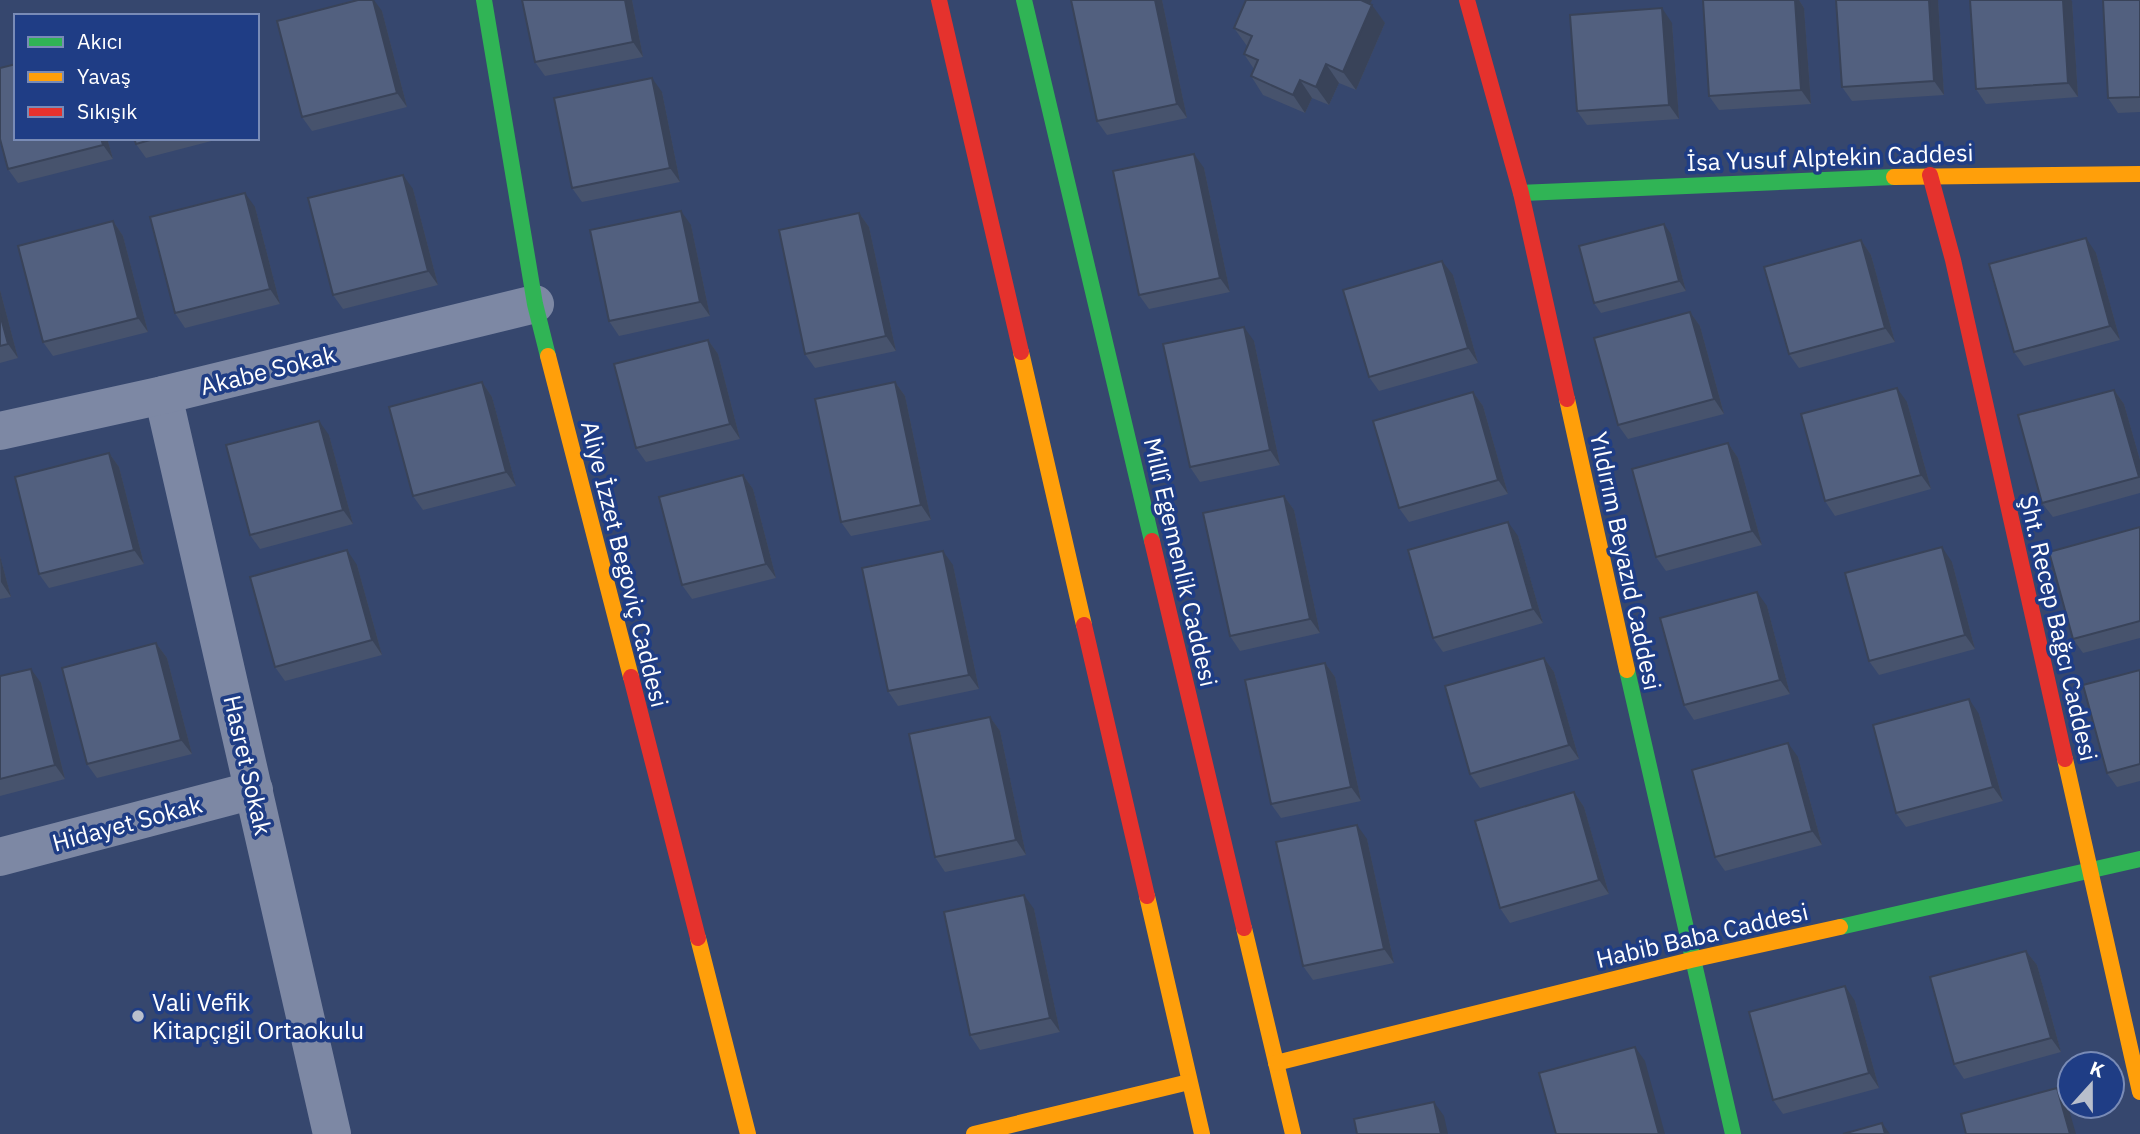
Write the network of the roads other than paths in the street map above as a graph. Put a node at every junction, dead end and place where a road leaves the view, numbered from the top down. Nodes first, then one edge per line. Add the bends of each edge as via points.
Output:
1 (484, 0) edge
2 (939, 0) edge
3 (1024, 0) edge
4 (1467, 0) edge
5 (2140, 174) edge
6 (1930, 175) junction
7 (1521, 193) junction
8 (535, 304) junction
9 (163, 396) junction
10 (0, 431) edge
11 (254, 790) junction
12 (0, 857) edge
13 (2140, 859) edge
14 (2089, 869) junction
15 (1691, 960) junction
16 (1276, 1063) junction
17 (1189, 1082) junction
18 (2140, 1092) edge
19 (332, 1134) edge
20 (748, 1134) edge
21 (974, 1134) edge
22 (1202, 1134) edge
23 (1293, 1134) edge
24 (1733, 1134) edge

1 - 8 street, Aliye İzzet Begoviç Caddesi
2 - 17 street
3 - 16 street, Millî Egemenlik Caddesi
4 - 7 street, Yıldırım Beyazıd Caddesi
5 - 6 street, İsa Yusuf Alptekin Caddesi
6 - 7 street, İsa Yusuf Alptekin Caddesi
6 - 14 street, Şht. Recep Bağcı Caddesi
7 - 15 street, Yıldırım Beyazıd Caddesi
8 - 9 street, Akabe Sokak
8 - 20 street, Aliye İzzet Begoviç Caddesi
9 - 10 street, Akabe Sokak
9 - 11 street, Hasret Sokak
11 - 12 street, Hidayet Sokak
11 - 19 street, Hasret Sokak
13 - 14 street, Habib Baba Caddesi
14 - 15 street, Habib Baba Caddesi
14 - 18 street, Şht. Recep Bağcı Caddesi
15 - 16 street, Habib Baba Caddesi
15 - 24 street, Yıldırım Beyazıd Caddesi
16 - 23 street, Millî Egemenlik Caddesi
17 - 21 street
17 - 22 street

